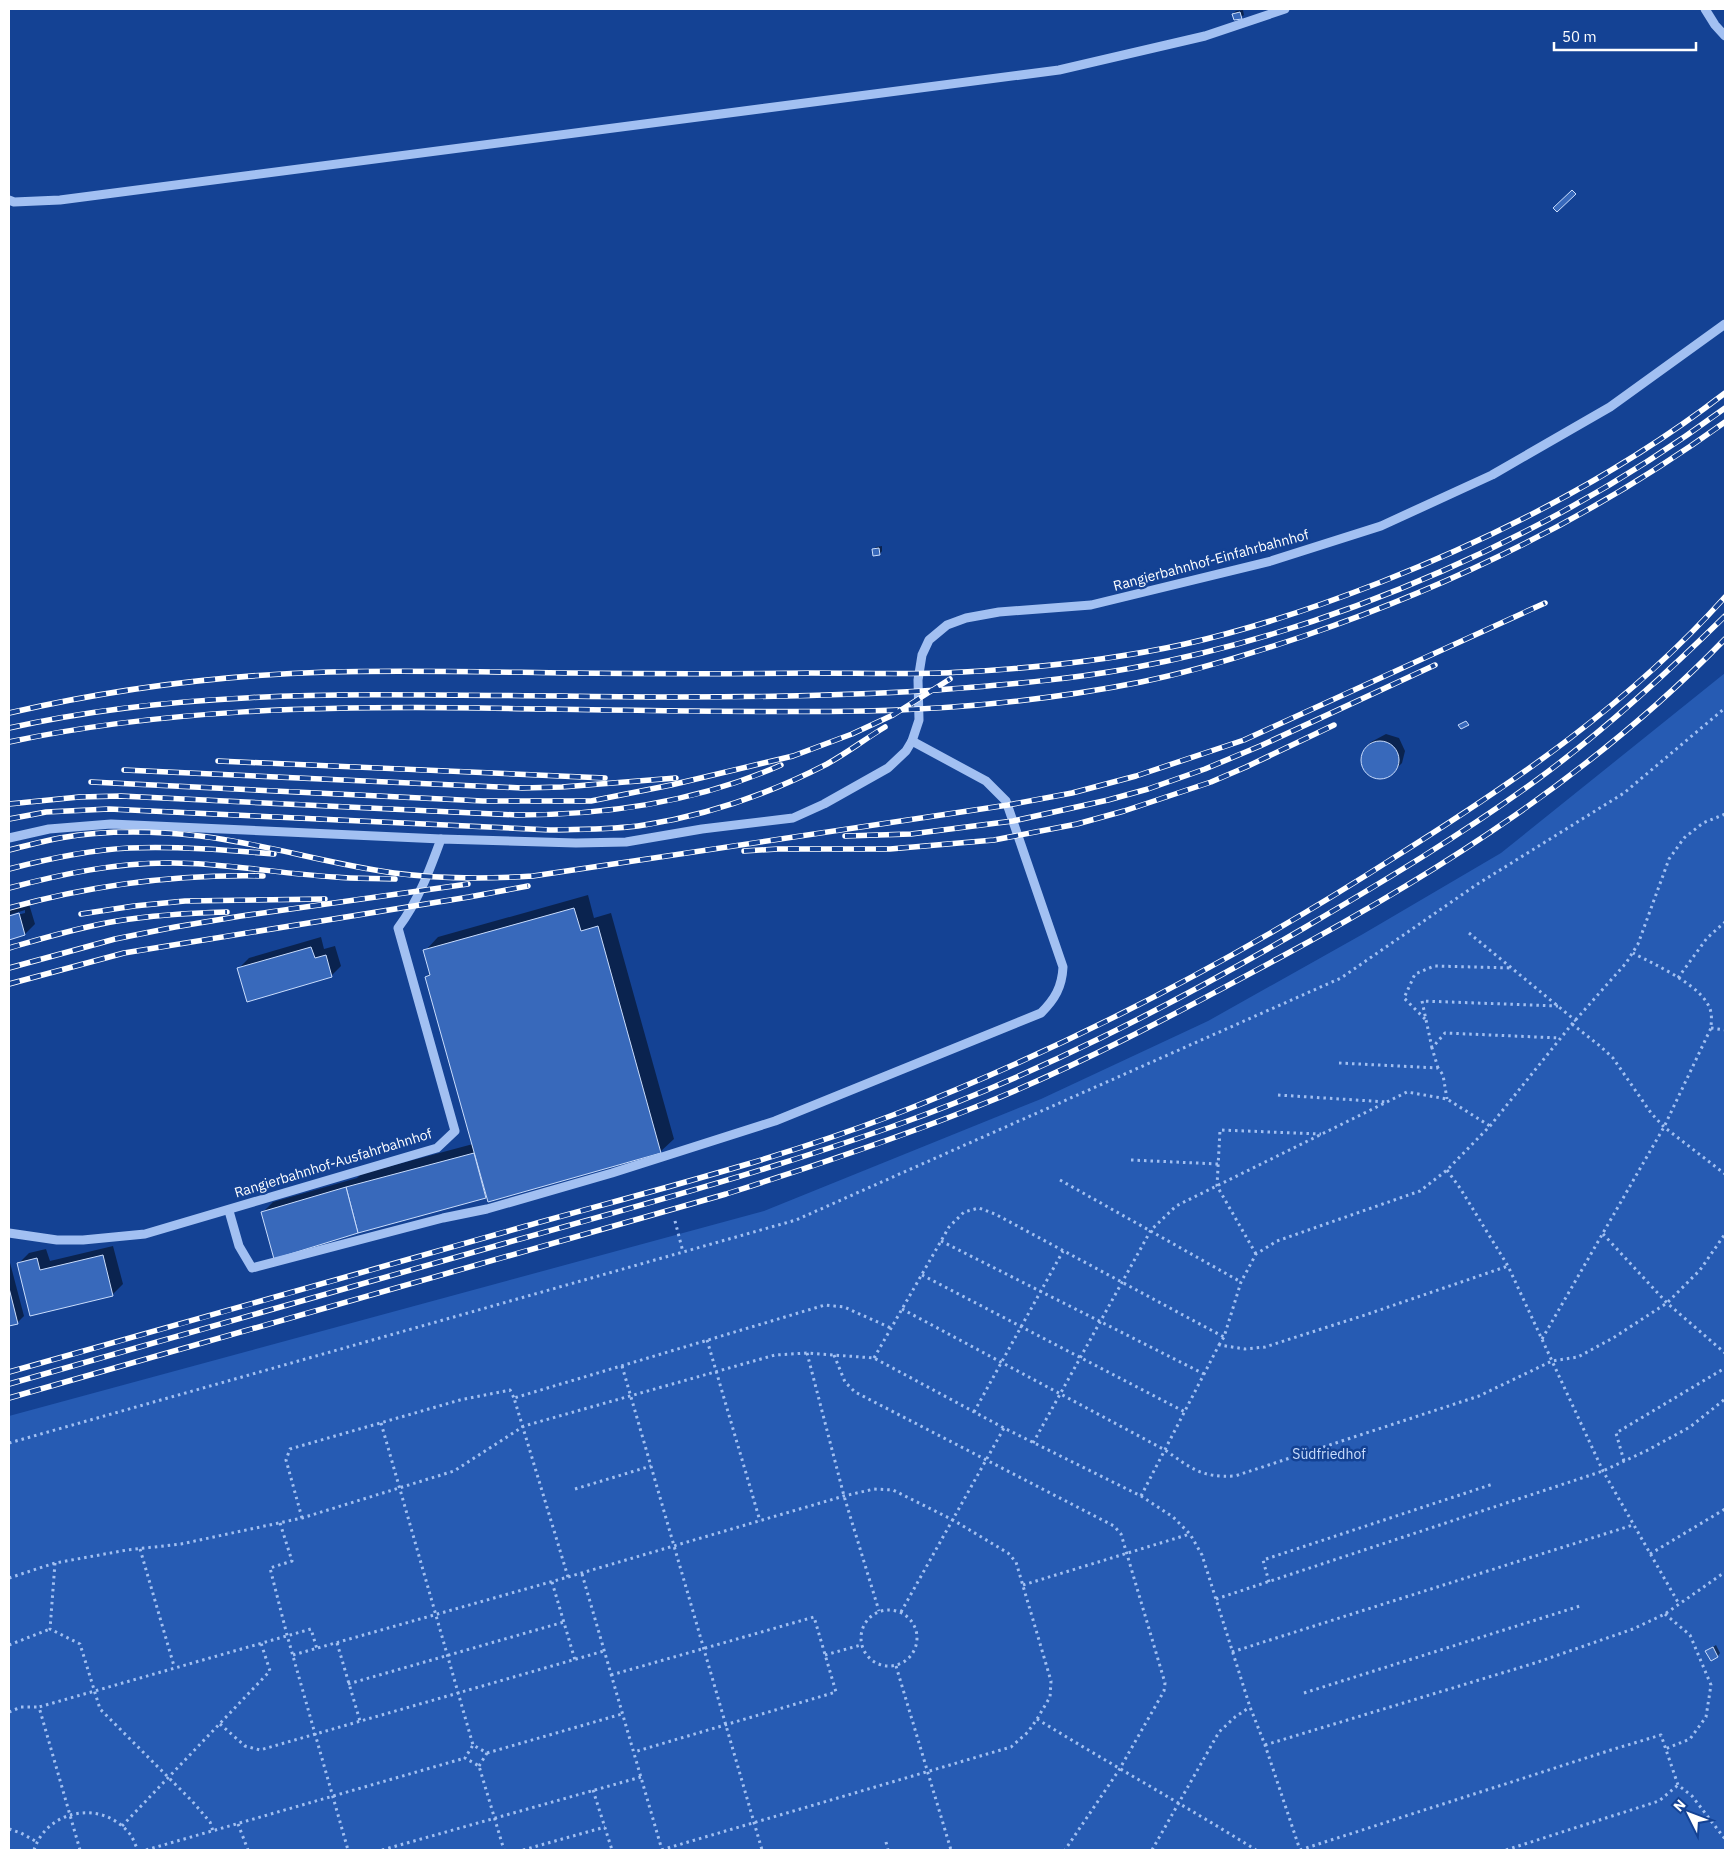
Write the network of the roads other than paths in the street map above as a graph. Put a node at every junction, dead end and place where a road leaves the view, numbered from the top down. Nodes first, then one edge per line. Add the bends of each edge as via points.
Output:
1 (1285, 9) edge
2 (1705, 9) edge
3 (1725, 36) edge
4 (9, 200) edge
5 (1725, 324) edge
6 (912, 741) junction
7 (9, 838) edge
8 (442, 839) junction
9 (229, 1210) junction
10 (9, 1232) edge

1 - 4 lane via 1205,36 1059,70 60,200
2 - 3 lane
5 - 6 lane, Rangierbahnhof-Einfahrbahnhof via 1610,407 1492,475 1381,526 1271,561 1091,605 1000,612 947,625 929,640 922,655 918,720
6 - 8 lane via 888,768 793,818 626,842
6 - 9 lane via 986,781 1006,801 1063,967 1058,993 1040,1013 775,1121 487,1209 252,1268 239,1246
7 - 8 lane via 49,829 111,824
8 - 9 lane, Rangierbahnhof-Ausfahrbahnhof via 426,879 398,928 455,1131 437,1148
9 - 10 lane, Rangierbahnhof-Ausfahrbahnhof via 146,1234 115,1238 57,1240

